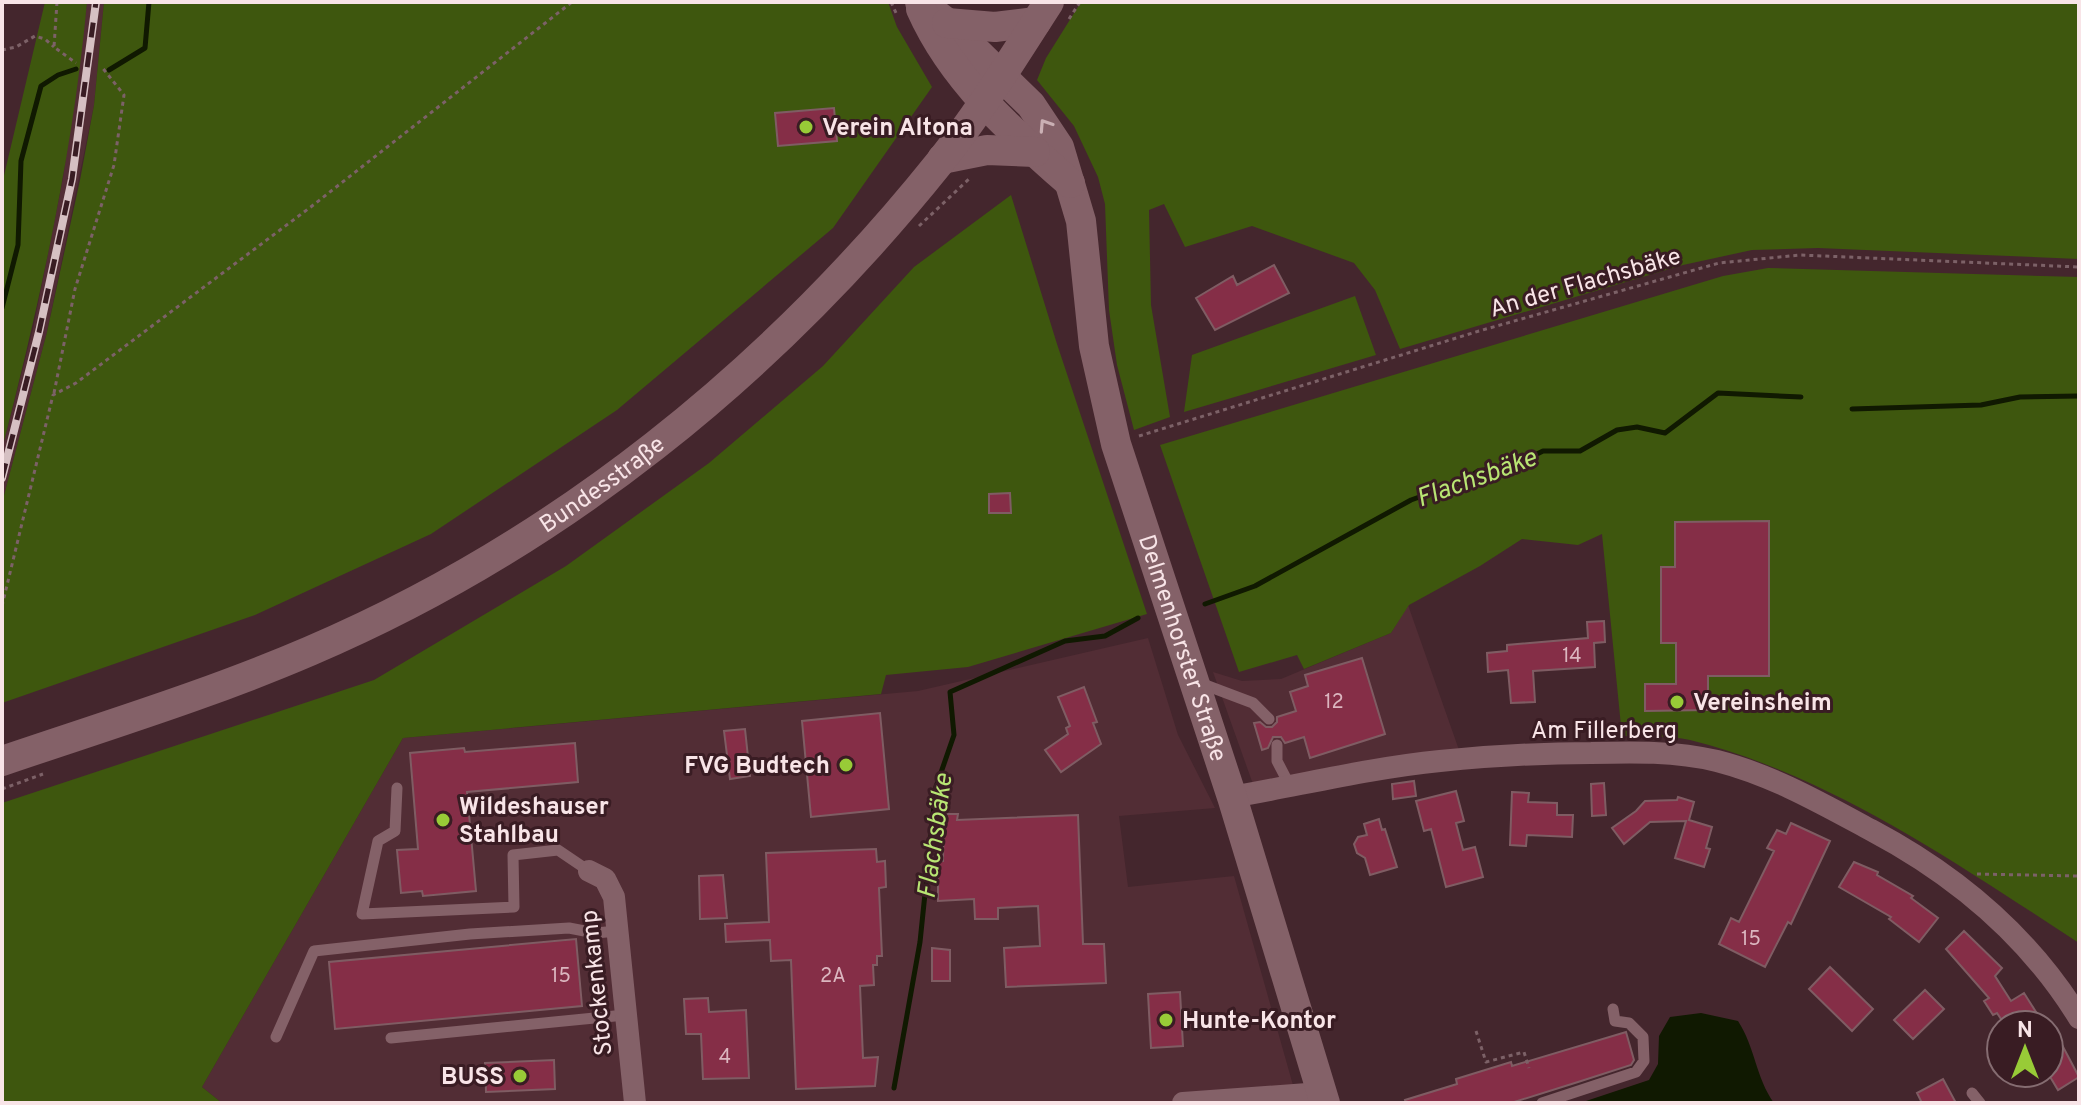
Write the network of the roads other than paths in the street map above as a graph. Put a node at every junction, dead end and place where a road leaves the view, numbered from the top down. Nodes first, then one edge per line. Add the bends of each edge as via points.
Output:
1 (918, 2) edge
2 (1042, 12) edge
3 (947, 23) junction
4 (1002, 74) junction
5 (983, 102) junction
6 (1035, 152) junction
7 (942, 159) junction
8 (1072, 185) junction
9 (1194, 681) junction
10 (1269, 719) dead end
11 (1277, 745) dead end
12 (2, 761) edge
13 (1290, 786) junction
14 (397, 788) dead end
15 (1232, 797) junction
16 (589, 871) joint
17 (618, 931) junction
18 (1613, 1009) dead end
19 (625, 1015) junction
20 (2079, 1018) edge
21 (276, 1037) dead end
22 (391, 1038) dead end
23 (1323, 1098) edge
24 (635, 1103) edge
25 (1183, 1103) edge
26 (1542, 1103) edge

1 - 3 main road, Delmenhorster Straße
1 - 5 main road via 932,35
2 - 3 main road via 995,27
2 - 4 main road, Bundesstraße
3 - 4 main road, Delmenhorster Straße
4 - 5 main road, Bundesstraße
8 -> 4 main road, Delmenhorster Straße via 1047,125
5 - 6 main road
5 - 7 main road, Bundesstraße
6 - 7 main road via 987,150
6 - 8 main road
7 - 12 main road, Bundesstraße via 870,245 773,345 668,436 555,518 435,589 312,650
8 - 9 main road, Delmenhorster Straße via 1081,221 1094,346 1116,444
9 - 10 lane via 1253,703
9 - 15 main road, Delmenhorster Straße
11 - 13 lane via 1277,761
13 - 15 street, Am Fillerberg
13 - 20 street, Am Fillerberg via 1438,761 1556,753 1657,752 1716,761 1785,784 1955,881 2007,925
14 - 16 lane via 395,831 378,841 362,914 514,907 513,855 558,850
15 - 23 main road, Delmenhorster Straße
16 - 17 street, Stockenkamp via 605,879 614,897
17 - 19 street, Stockenkamp
17 - 21 lane via 485,933 314,951
18 - 26 lane via 1615,1021 1629,1023 1643,1037 1644,1061 1636,1072
19 - 22 lane
19 - 24 street, Stockenkamp
23 - 25 street

